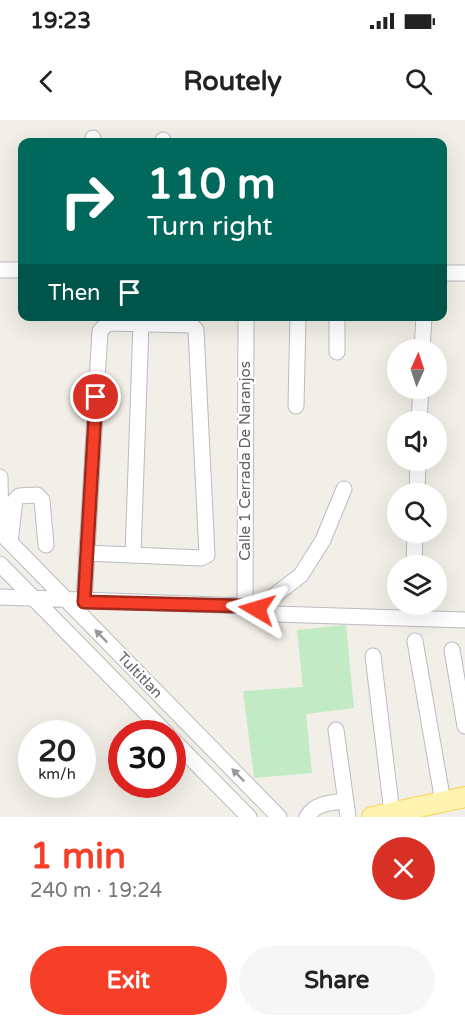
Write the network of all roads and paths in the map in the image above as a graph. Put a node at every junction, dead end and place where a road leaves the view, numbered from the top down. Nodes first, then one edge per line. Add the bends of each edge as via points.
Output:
1 (0, 270) edge
2 (18, 270) edge
3 (447, 273) edge
4 (465, 273) edge
5 (246, 321) edge
6 (298, 321) edge
7 (337, 321) edge
8 (424, 321) edge
9 (141, 324) junction
10 (423, 339) edge
11 (337, 352) dead end
12 (296, 406) dead end
13 (0, 477) edge
14 (344, 489) dead end
15 (4, 536) edge
16 (46, 545) dead end
17 (86, 553) junction
18 (133, 555) junction
19 (0, 564) edge
20 (0, 597) edge
21 (34, 599) junction
22 (68, 601) junction
23 (84, 602) junction
24 (251, 608) junction
25 (387, 612) edge
26 (432, 615) edge
27 (465, 620) edge
28 (415, 640) dead end
29 (452, 650) dead end
30 (373, 656) dead end
31 (153, 720) edge
32 (465, 726) edge
33 (336, 730) dead end
34 (186, 753) edge
35 (465, 797) edge
36 (345, 801) junction
37 (465, 801) edge
38 (443, 802) junction
39 (393, 815) edge
40 (249, 817) edge
41 (279, 817) edge
42 (307, 817) edge
43 (348, 817) edge
44 (372, 817) edge

1 - 2 street
3 - 4 street
5 - 24 street, Calle 1 Cerrada De Naranjos
6 - 12 street
7 - 11 street
8 - 10 street
9 - 17 street via 108,323 100,331
9 - 18 street
9 - 18 street via 185,323 196,330 207,555
13 - 15 street
14 - 24 street via 323,540 301,575
15 - 16 street via 15,500 19,496 37,495 42,500
15 - 22 street, Tultitlan
17 - 18 street
17 - 23 street
19 - 21 street, Tultitlan
20 - 21 street
21 - 22 street
21 - 31 street, Tultitlan
22 - 23 street
41 -> 22 street, Tultitlan
23 - 24 street
24 - 25 street via 275,614
26 - 27 street
28 - 38 street
29 - 32 street
30 - 39 street
33 - 36 street
34 - 40 street
35 - 38 main road
36 - 42 street via 323,804
36 - 43 street
37 - 39 street
38 - 39 main road
39 - 44 main road

